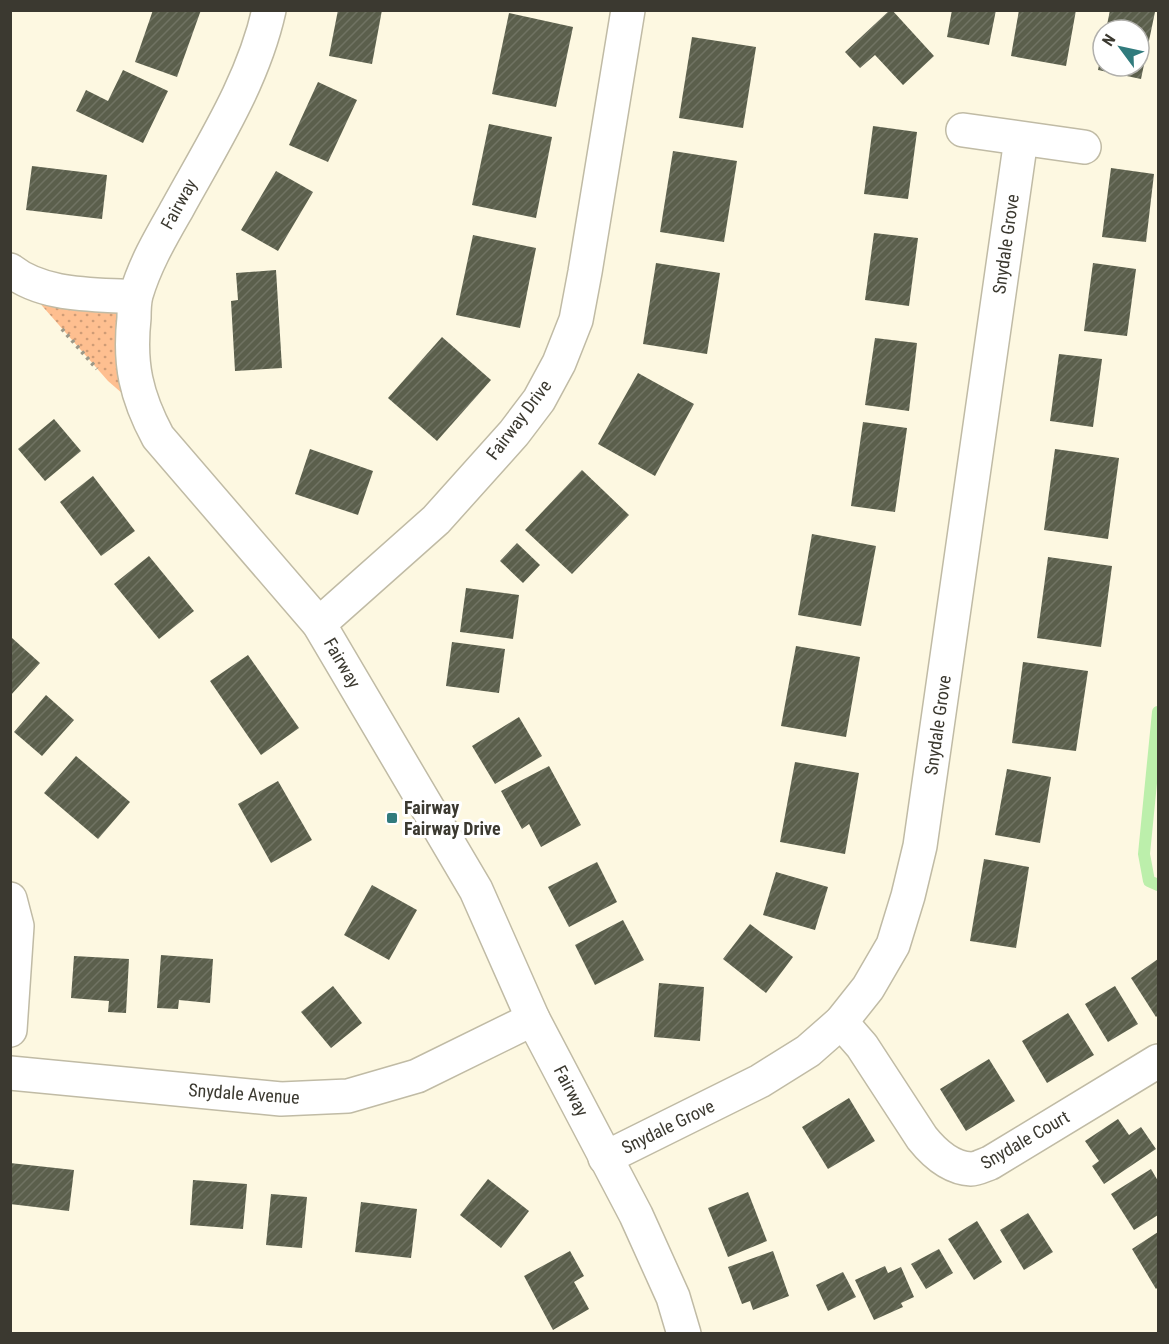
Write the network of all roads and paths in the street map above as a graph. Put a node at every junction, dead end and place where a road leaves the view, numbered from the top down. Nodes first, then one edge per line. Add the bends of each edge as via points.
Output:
1 (269, 10) edge
2 (628, 10) edge
3 (963, 130) dead end
4 (1022, 139) junction
5 (1084, 147) dead end
6 (10, 270) edge
7 (135, 297) junction
8 (61, 327) dead end
9 (100, 372) dead end
10 (319, 624) junction
11 (10, 900) edge
12 (534, 1019) junction
13 (841, 1022) junction
14 (10, 1030) edge
15 (1158, 1060) edge
16 (10, 1073) edge
17 (605, 1158) junction
18 (684, 1334) edge

1 - 7 street, Fairway via 245,83 148,262
2 - 10 street, Fairway Drive via 580,301 559,363 514,433 436,520
3 - 4 street
4 - 5 street
4 - 13 street, Snydale Grove via 920,846 893,945 868,988
6 - 7 street via 50,289
7 - 10 street, Fairway via 134,375 158,437
8 - 9 path
10 - 12 street, Fairway via 476,890
11 - 14 street via 17,926
12 - 16 street, Snydale Avenue via 417,1076 348,1096 281,1099
12 - 17 street, Fairway
13 - 15 street, Snydale Court via 862,1046 933,1152 952,1164 972,1169 990,1163
13 - 17 street, Snydale Grove via 808,1051 760,1081
17 - 18 street, Fairway via 673,1297

